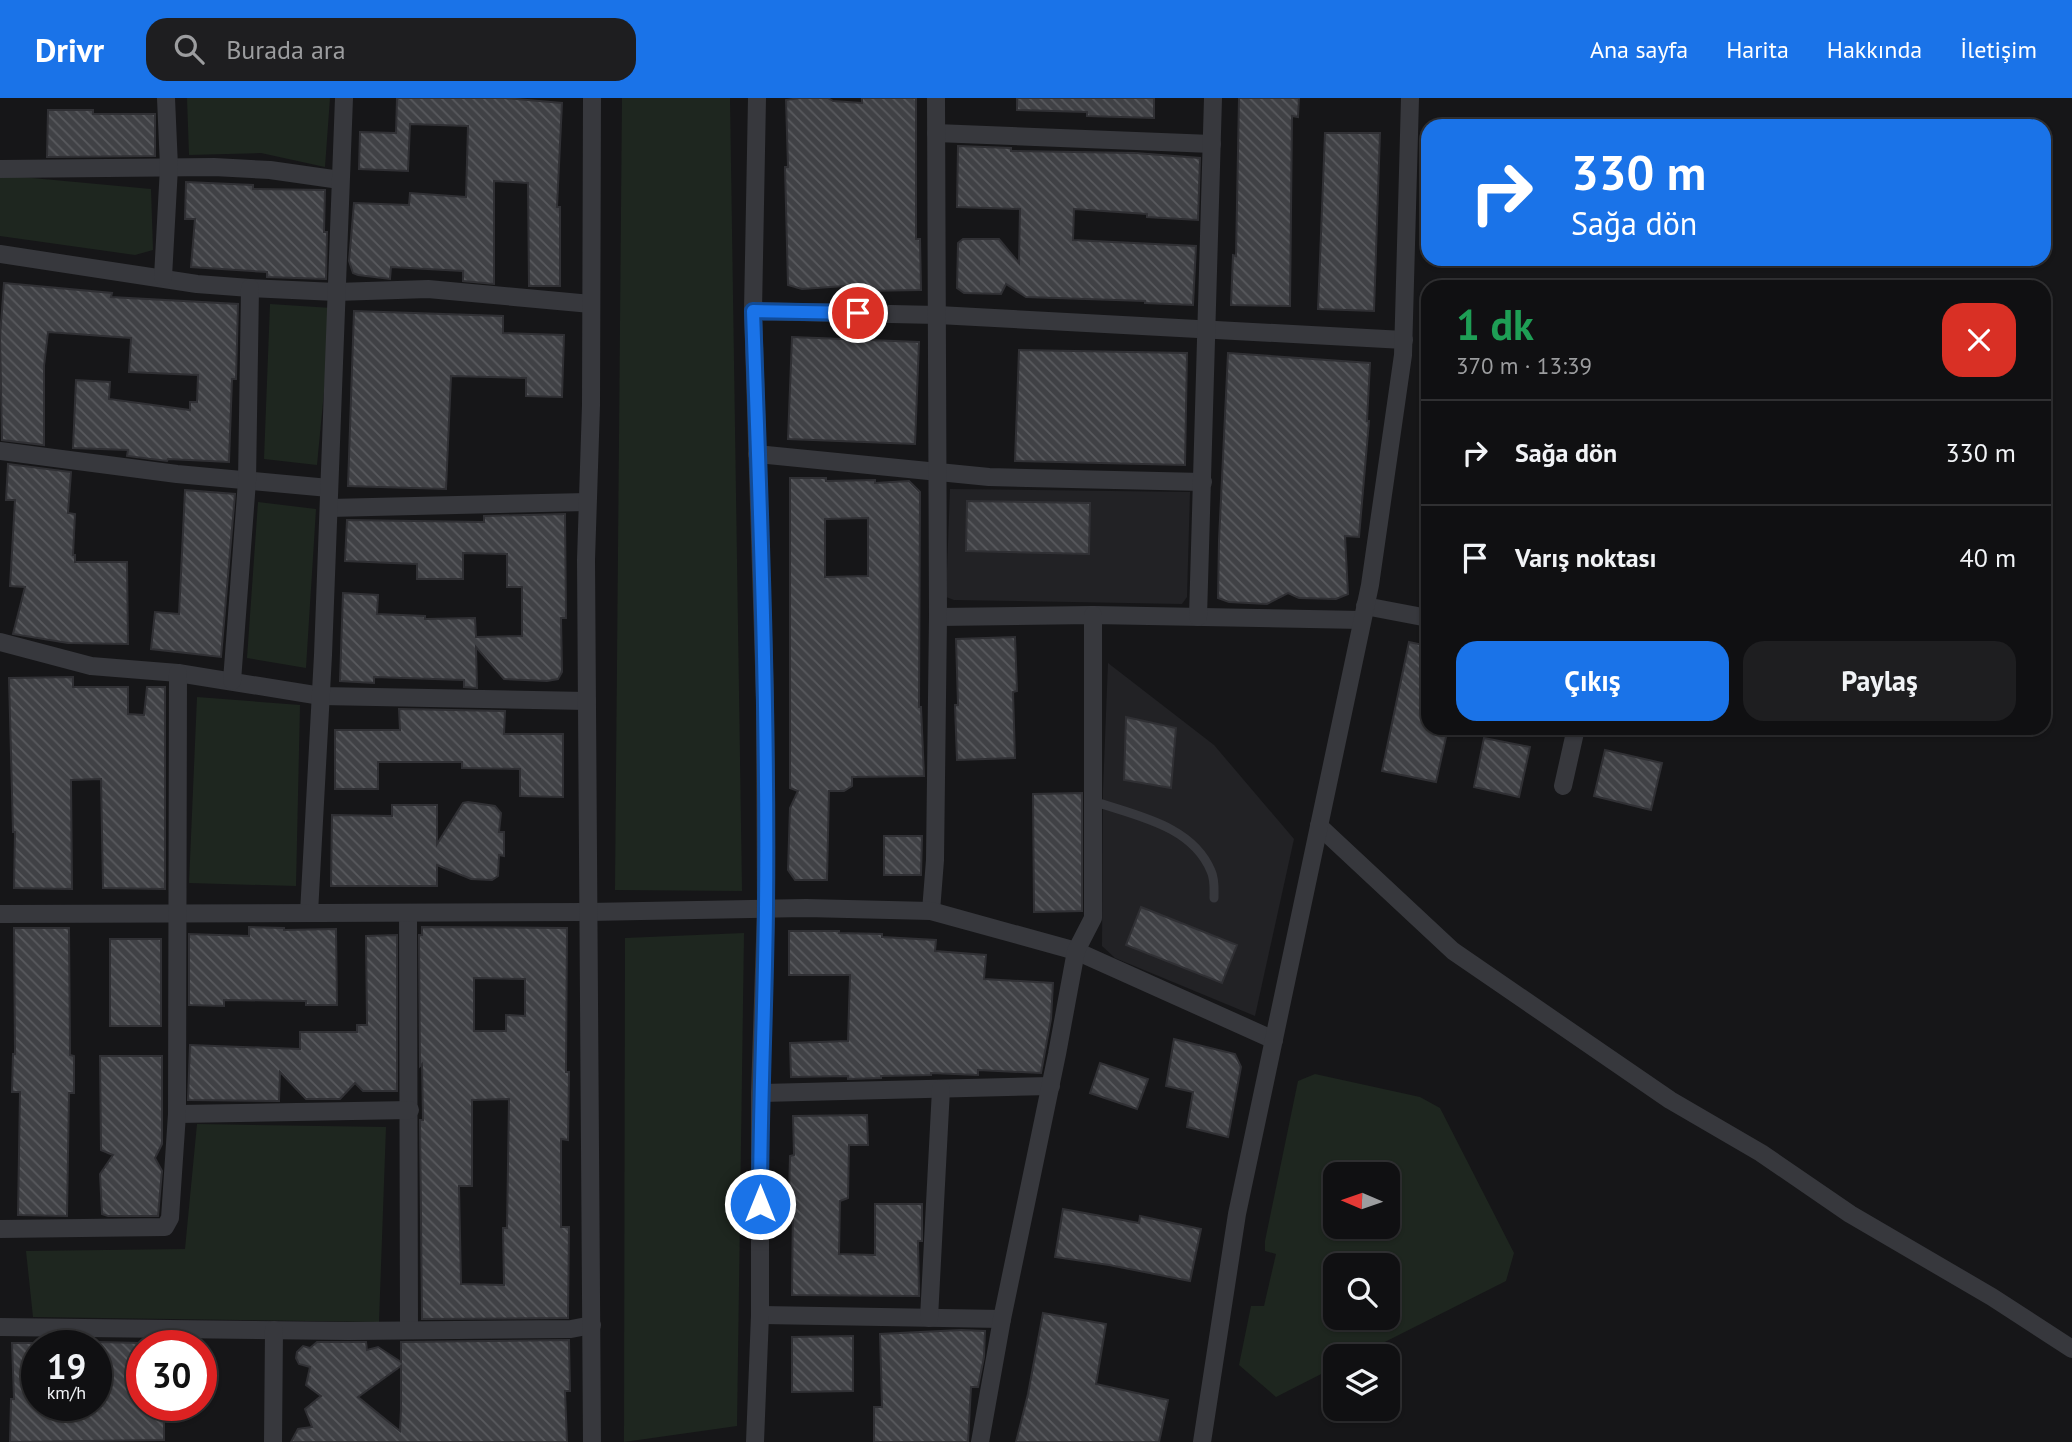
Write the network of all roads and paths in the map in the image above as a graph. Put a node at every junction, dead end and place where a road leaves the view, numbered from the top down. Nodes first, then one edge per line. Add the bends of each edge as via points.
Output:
1 (166, 98) edge
2 (344, 98) edge
3 (592, 98) edge
4 (757, 98) edge
5 (936, 98) edge
6 (1213, 98) edge
7 (1410, 98) edge
8 (936, 133) junction
9 (1212, 144) junction
10 (169, 167) junction
11 (0, 169) edge
12 (340, 180) junction
13 (0, 254) edge
14 (163, 277) junction
15 (250, 288) junction
16 (335, 292) junction
17 (591, 304) junction
18 (753, 311) junction
19 (937, 314) junction
20 (1206, 328) junction
21 (1404, 340) junction
22 (0, 451) edge
23 (757, 454) junction
24 (936, 473) junction
25 (247, 481) junction
26 (1203, 482) junction
27 (329, 488) junction
28 (587, 502) junction
29 (329, 508) junction
30 (1364, 613) junction
31 (1093, 615) junction
32 (938, 617) junction
33 (1198, 617) junction
34 (1421, 617) edge
35 (0, 642) edge
36 (178, 673) junction
37 (232, 681) junction
38 (321, 696) junction
39 (587, 701) junction
40 (1574, 735) edge
41 (1563, 786) dead end
42 (1093, 801) junction
43 (1319, 827) junction
44 (1214, 898) dead end
45 (766, 909) junction
46 (931, 911) junction
47 (408, 912) junction
48 (588, 912) junction
49 (177, 913) junction
50 (309, 913) junction
51 (0, 914) edge
52 (1076, 951) junction
53 (1274, 1040) junction
54 (1051, 1086) junction
55 (941, 1089) junction
56 (760, 1093) junction
57 (410, 1110) junction
58 (177, 1114) junction
59 (0, 1229) edge
60 (760, 1315) junction
61 (929, 1318) junction
62 (1002, 1319) junction
63 (592, 1325) junction
64 (0, 1327) edge
65 (274, 1330) junction
66 (409, 1330) junction
67 (2072, 1349) edge
68 (273, 1442) edge
69 (592, 1442) edge
70 (755, 1442) edge
71 (980, 1442) edge
72 (1202, 1442) edge

1 - 10 street
2 - 12 street
3 - 17 street
4 - 18 street
5 - 8 street
6 - 9 street
7 - 21 street
8 - 9 street
8 - 19 street
9 - 20 street
10 - 11 street
10 - 12 street via 270,170
10 - 14 street
12 - 16 street
13 - 14 street
14 - 15 street
15 - 16 street
15 - 25 street
16 - 17 street via 428,289
16 - 27 street
17 - 28 street
18 - 19 street
18 - 23 street
19 - 20 street
19 - 24 street
20 - 21 street
20 - 26 street
21 - 30 street
22 - 25 street
23 - 24 street
23 - 45 street
24 - 26 street
24 - 32 street
25 - 27 street
25 - 37 street
26 - 33 street
27 - 29 street
28 - 29 street
28 - 39 street
29 - 38 street
30 - 33 street
30 - 34 street
30 - 43 street
31 - 32 street
31 - 33 street
31 - 42 street
32 - 46 street
35 - 36 street via 91,666
36 - 37 street
36 - 49 street
37 - 38 street
38 - 39 street
38 - 50 street
39 - 48 street
40 - 41 street
42 - 44 lane via 1159,823 1197,846 1213,873
42 - 52 street via 1093,918
43 - 53 street
43 - 67 street via 1453,951 1670,1100
45 - 46 street
45 - 48 street
45 - 56 street
46 - 52 street
47 - 48 street
47 - 50 street
47 - 57 street
48 - 63 street
49 - 50 street
49 - 51 street
49 - 58 street
52 - 53 street
52 - 54 street
53 - 72 street via 1237,1214
54 - 55 street
54 - 62 street
55 - 56 street
55 - 61 street
56 - 60 street
57 - 58 street
57 - 66 street
58 - 59 street via 170,1218 165,1227
60 - 61 street
60 - 70 street
61 - 62 street
62 - 71 street
63 - 66 street
63 - 69 street
64 - 65 street
65 - 66 street
65 - 68 street

